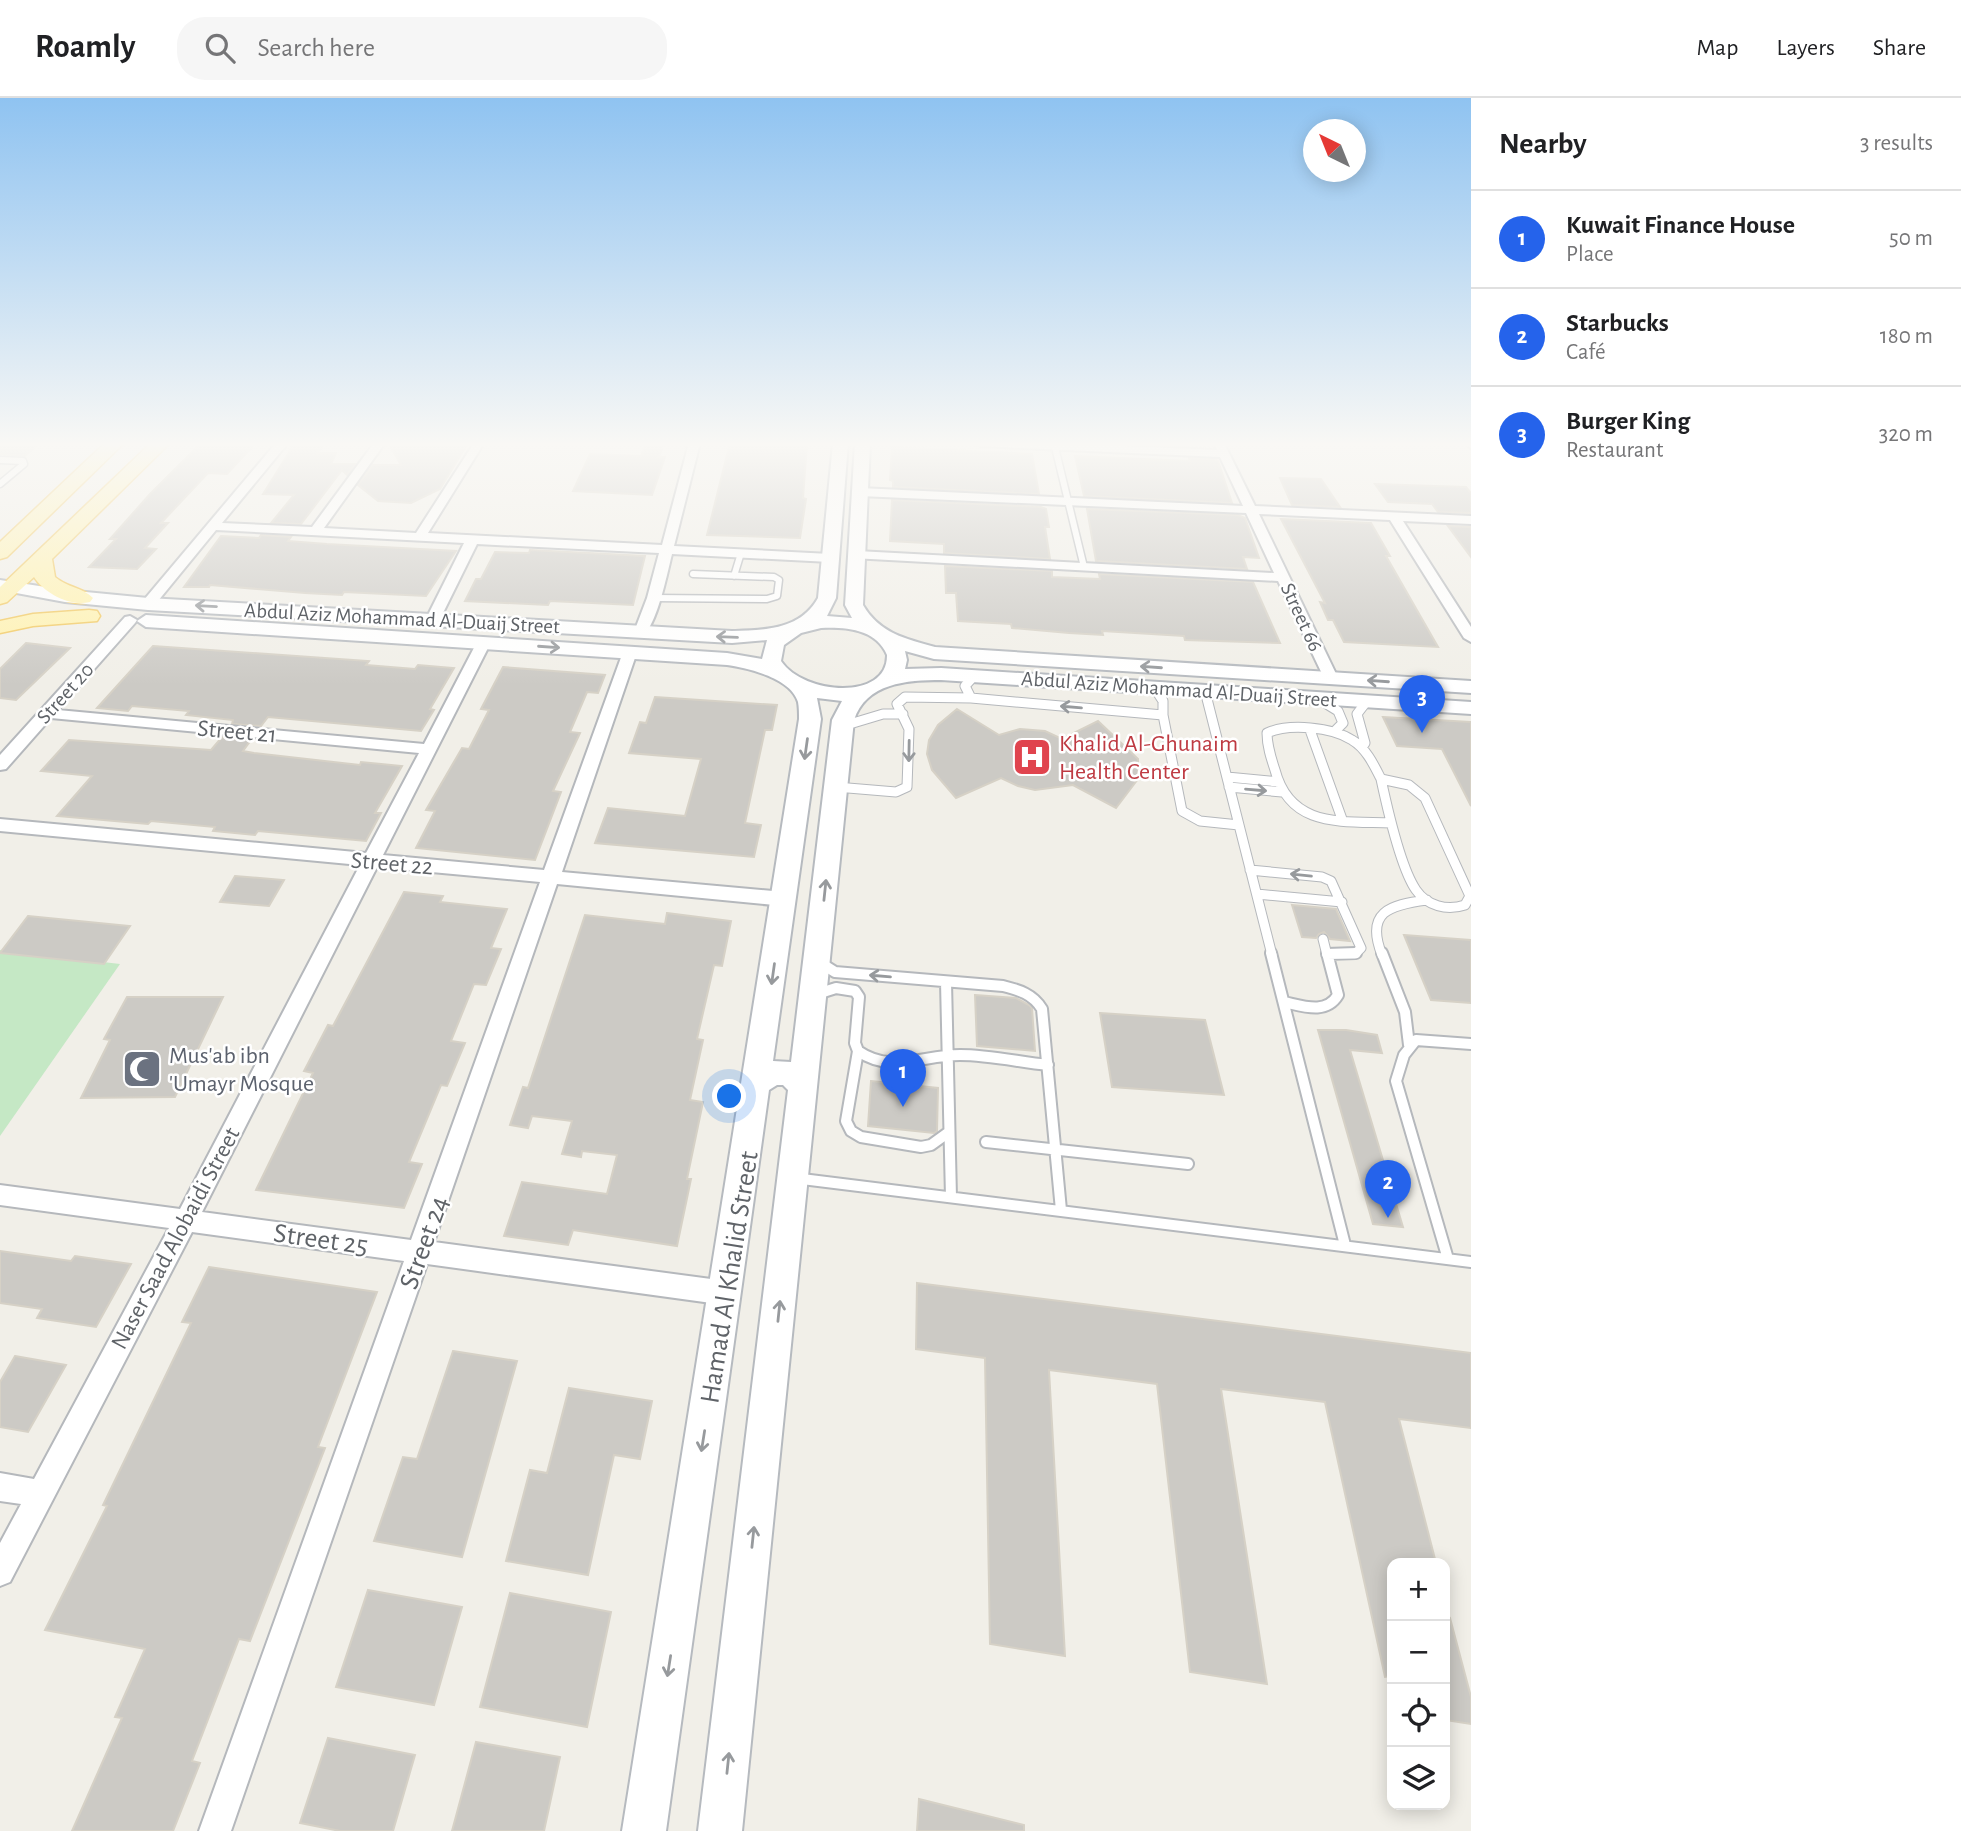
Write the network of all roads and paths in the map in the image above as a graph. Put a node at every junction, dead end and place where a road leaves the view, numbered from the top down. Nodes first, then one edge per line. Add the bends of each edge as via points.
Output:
1 (18, 524) edge
2 (32, 524) edge
3 (57, 524) edge
4 (77, 524) edge
5 (321, 524) edge
6 (428, 524) edge
7 (674, 524) edge
8 (833, 524) edge
9 (858, 524) edge
10 (1072, 524) edge
11 (1258, 524) edge
12 (1399, 524) edge
13 (211, 526) joint
14 (316, 531) junction
15 (420, 537) junction
16 (0, 538) edge
17 (472, 541) junction
18 (668, 548) junction
19 (0, 553) edge
20 (741, 553) junction
21 (857, 555) junction
22 (42, 558) junction
23 (830, 558) junction
24 (1084, 567) junction
25 (693, 574) dead end
26 (734, 576) junction
27 (1283, 577) junction
28 (2, 589) edge
29 (654, 598) junction
30 (148, 604) junction
31 (86, 607) junction
32 (269, 609) junction
33 (313, 612) junction
34 (130, 620) junction
35 (433, 620) junction
36 (0, 627) edge
37 (798, 627) junction
38 (254, 628) junction
39 (293, 631) junction
40 (881, 636) junction
41 (1471, 638) edge
42 (484, 642) junction
43 (635, 642) junction
44 (942, 653) junction
45 (942, 674) junction
46 (974, 676) junction
47 (1331, 678) junction
48 (787, 679) junction
49 (876, 684) junction
50 (1154, 687) junction
51 (1471, 687) edge
52 (1205, 691) junction
53 (971, 698) junction
54 (1316, 698) junction
55 (1367, 701) junction
56 (1471, 708) edge
57 (46, 713) junction
58 (903, 713) junction
59 (1163, 715) junction
60 (842, 726) junction
61 (1310, 730) junction
62 (1335, 731) junction
63 (1363, 746) junction
64 (428, 749) junction
65 (0, 765) edge
66 (1381, 779) junction
67 (1228, 782) junction
68 (1279, 782) junction
69 (835, 787) junction
70 (1282, 792) junction
71 (1342, 819) junction
72 (1391, 823) junction
73 (0, 825) edge
74 (1239, 825) junction
75 (370, 861) junction
76 (1250, 870) junction
77 (553, 877) junction
78 (1257, 894) junction
79 (784, 900) junction
80 (1427, 900) junction
81 (1342, 902) junction
82 (1323, 939) dead end
83 (1327, 954) junction
84 (817, 960) junction
85 (946, 982) junction
86 (814, 996) junction
87 (1284, 1002) junction
88 (763, 1039) junction
89 (808, 1044) junction
90 (1471, 1044) edge
91 (1409, 1045) junction
92 (859, 1051) junction
93 (947, 1055) junction
94 (1048, 1065) junction
95 (757, 1083) junction
96 (803, 1087) junction
97 (949, 1132) junction
98 (986, 1142) dead end
99 (1057, 1151) junction
100 (1188, 1164) dead end
101 (794, 1178) junction
102 (0, 1195) edge
103 (951, 1197) junction
104 (1061, 1210) junction
105 (186, 1220) junction
106 (1345, 1245) junction
107 (420, 1252) junction
108 (1448, 1259) junction
109 (1471, 1262) edge
110 (726, 1293) junction
111 (0, 1487) edge
112 (41, 1494) junction
113 (0, 1572) edge
114 (215, 1831) edge
115 (643, 1831) edge
116 (720, 1831) edge

1 - 16 main road
2 - 19 main road
3 - 28 main road
4 - 22 main road
5 - 14 street
6 - 15 street
7 - 18 street, Street 24
8 - 23 street
9 - 21 street
10 - 24 lane
11 - 27 street, Street 66
12 - 41 street
13 - 14 street
13 - 30 street
14 - 15 street
15 - 17 street
17 - 18 street
17 - 35 street
18 - 20 street
18 - 29 street, Street 24
20 - 23 street
20 - 26 lane
21 - 24 street
21 - 40 street via 854,605
22 - 28 main road
22 - 31 main road via 41,571 47,583
23 - 37 street via 825,606
24 - 27 street
25 - 26 lane
26 - 29 lane via 777,578 777,596 767,600
27 - 47 street, Street 66
28 - 31 street, Abdul Aziz Mohammad Al-Duaij Street
29 - 43 street, Street 24
30 - 31 street, Abdul Aziz Mohammad Al-Duaij Street
32 -> 30 street, Abdul Aziz Mohammad Al-Duaij Street
31 - 34 street, Abdul Aziz Mohammad Al-Duaij Street
31 - 36 main road
32 - 33 street, Abdul Aziz Mohammad Al-Duaij Street
32 - 38 street via 272,620
33 - 35 street, Abdul Aziz Mohammad Al-Duaij Street
33 - 39 street via 292,619
34 - 38 street, Abdul Aziz Mohammad Al-Duaij Street
34 - 57 street, Street 20
35 - 43 street, Abdul Aziz Mohammad Al-Duaij Street
37 - 40 street, Abdul Aziz Mohammad Al-Duaij Street via 843,622
37 -> 43 street, Abdul Aziz Mohammad Al-Duaij Street via 744,638
37 - 48 street via 780,637 772,648 771,661
38 - 39 street, Abdul Aziz Mohammad Al-Duaij Street
39 - 42 street, Abdul Aziz Mohammad Al-Duaij Street
40 - 44 street, Abdul Aziz Mohammad Al-Duaij Street via 918,651
40 - 49 street via 895,650 897,660 895,670
42 -> 43 street, Abdul Aziz Mohammad Al-Duaij Street
42 - 64 street, Naser Saad Alobaidi Street
43 - 48 street, Abdul Aziz Mohammad Al-Duaij Street via 737,660
43 - 77 street, Street 24
44 - 45 street via 933,659 933,667
47 -> 44 street, Abdul Aziz Mohammad Al-Duaij Street
45 - 46 street, Abdul Aziz Mohammad Al-Duaij Street
45 - 49 street, Abdul Aziz Mohammad Al-Duaij Street via 911,674
46 - 50 street, Abdul Aziz Mohammad Al-Duaij Street
46 - 53 lane via 965,686
51 -> 47 street, Abdul Aziz Mohammad Al-Duaij Street
48 - 49 street, Abdul Aziz Mohammad Al-Duaij Street via 824,693
48 -> 79 street, Hamad Al Khalid Street via 808,699 810,719
49 - 60 street, Hamad Al Khalid Street via 845,710
50 - 52 street, Abdul Aziz Mohammad Al-Duaij Street
50 - 59 lane via 1163,701
52 - 54 street, Abdul Aziz Mohammad Al-Duaij Street
52 - 67 lane
53 - 58 lane via 905,697 897,704
59 -> 53 lane
54 - 55 street, Abdul Aziz Mohammad Al-Duaij Street
54 - 62 lane via 1343,718
55 - 56 street, Abdul Aziz Mohammad Al-Duaij Street
55 - 63 lane via 1357,714
57 - 64 street, Street 21
57 - 65 street, Street 20
58 - 60 lane
58 -> 69 lane via 909,729 907,787 896,792
59 - 74 lane via 1182,811 1200,821
60 - 69 street, Hamad Al Khalid Street
61 - 62 lane
61 - 68 lane via 1277,728 1267,733
61 - 71 lane
62 - 63 lane
63 - 66 lane
64 - 75 street, Naser Saad Alobaidi Street
66 - 72 lane
66 - 80 lane via 1409,785 1425,798 1469,896 1465,905 1452,908
67 - 68 lane
67 -> 70 lane
67 - 74 lane
68 - 70 lane
84 -> 69 street, Hamad Al Khalid Street
70 - 71 lane via 1303,812
71 - 72 lane
72 - 80 lane via 1414,888
73 - 75 street, Street 22
74 - 76 lane
75 - 77 street, Street 22
75 - 105 street, Naser Saad Alobaidi Street
76 - 78 lane
81 -> 76 lane via 1327,878
77 - 79 street, Street 22
77 - 107 street, Street 24
78 - 81 lane via 1314,903
78 - 87 lane
79 -> 88 street, Hamad Al Khalid Street
80 - 91 lane via 1388,908 1374,925 1405,1012
81 - 83 lane via 1361,948 1355,954
82 - 83 lane
83 - 87 lane via 1336,1000 1319,1008
85 -> 84 lane via 845,974
84 - 86 street, Hamad Al Khalid Street
85 - 93 lane
85 - 94 lane via 1003,986 1033,997 1042,1009
86 - 89 street, Hamad Al Khalid Street
86 - 92 lane via 830,988 857,994 855,1043
87 - 106 lane
88 - 89 street via 775,1049 793,1052
88 - 95 street, Hamad Al Khalid Street
89 - 96 street, Hamad Al Khalid Street
90 - 91 lane via 1416,1040
91 - 108 lane via 1396,1074 1396,1087
92 - 93 lane via 871,1060 900,1063
92 - 97 lane via 846,1121 851,1130 861,1137 921,1147
93 - 94 lane
93 - 97 lane
94 - 99 lane
95 - 96 street via 772,1073 791,1074
95 - 110 street, Hamad Al Khalid Street
96 - 101 street, Hamad Al Khalid Street
97 - 103 lane
98 - 99 lane
99 - 100 lane
99 - 104 lane
101 - 103 lane
116 -> 101 street, Hamad Al Khalid Street
102 - 105 street, Street 25
103 - 104 lane
104 - 106 lane
105 - 107 street, Street 25
105 - 112 street, Naser Saad Alobaidi Street
106 - 108 lane
107 - 110 street, Street 25
107 - 114 street, Street 24
108 - 109 lane
110 -> 115 street, Hamad Al Khalid Street
111 - 112 street
112 - 113 street, Naser Saad Alobaidi Street

